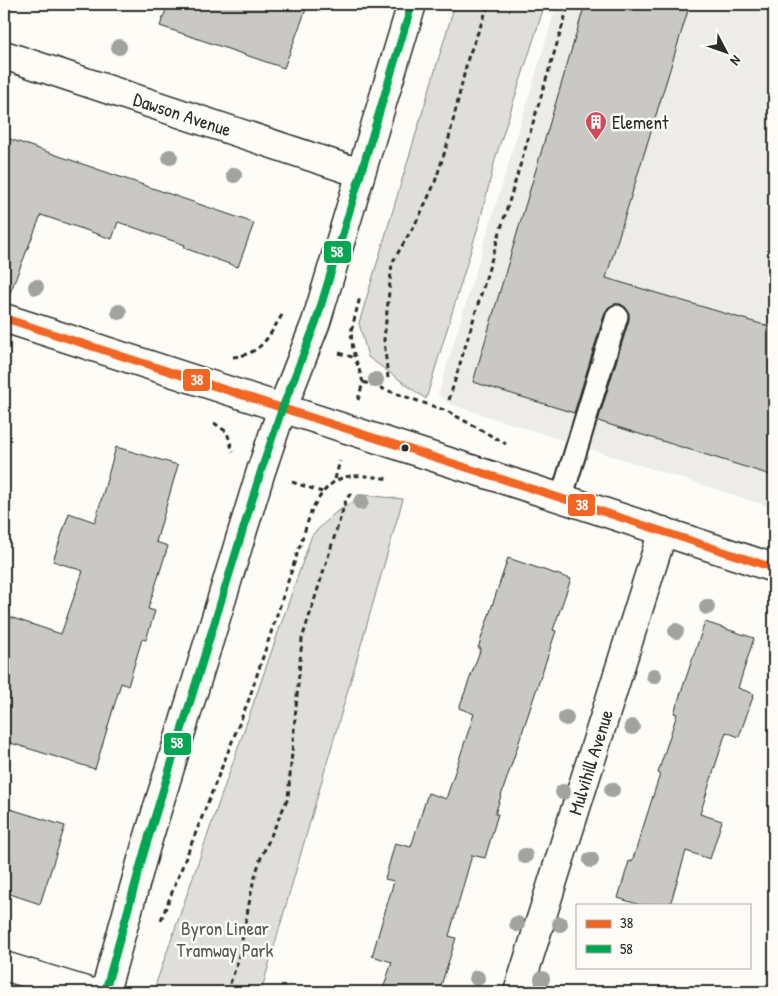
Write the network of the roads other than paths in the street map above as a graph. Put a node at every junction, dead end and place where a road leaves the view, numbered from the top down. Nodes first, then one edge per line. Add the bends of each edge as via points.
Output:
1 (412, 4) edge
2 (4, 55) edge
3 (360, 173) junction
4 (617, 316) dead end
5 (4, 318) edge
6 (282, 408) junction
7 (561, 499) junction
8 (663, 531) junction
9 (774, 568) edge
10 (4, 966) edge
11 (89, 992) edge
12 (105, 992) edge
13 (518, 992) edge

1 - 3 street
2 - 3 street, Dawson Avenue
3 - 6 street via 316,322
4 - 7 lane
5 - 6 street
6 - 7 street
6 - 12 street via 145,849
7 - 8 street
8 - 9 street
8 - 13 street, Mulvihill Avenue
10 - 11 street

